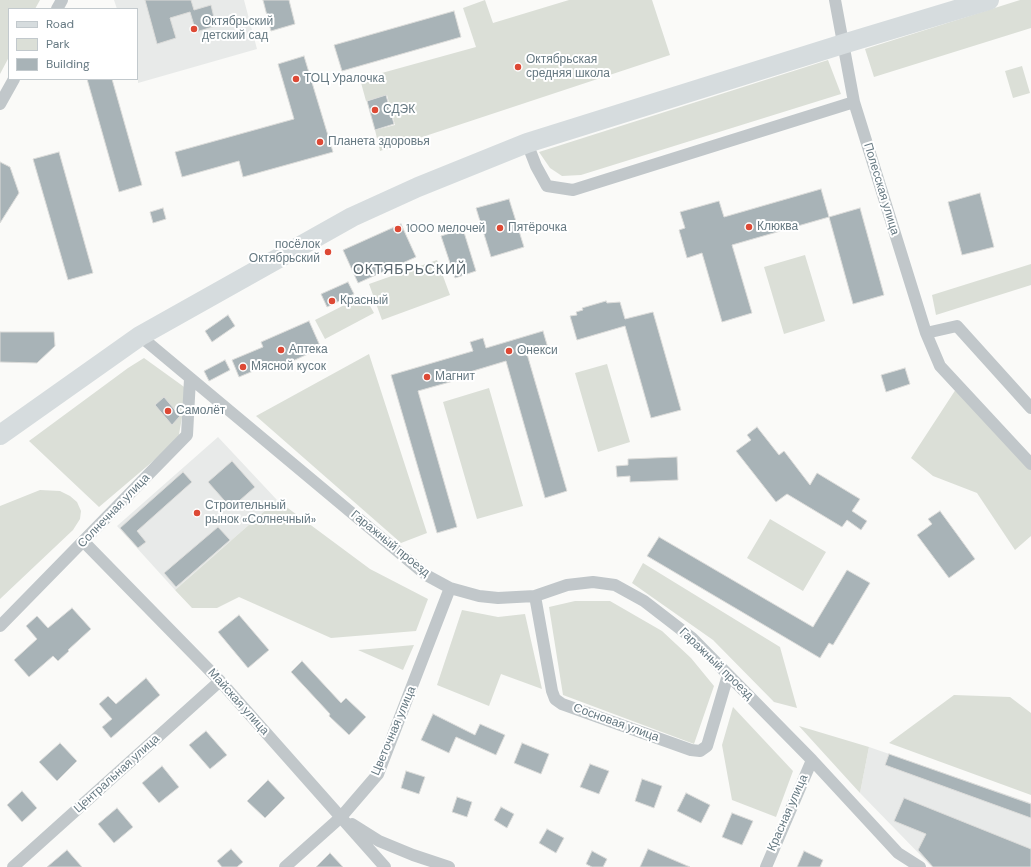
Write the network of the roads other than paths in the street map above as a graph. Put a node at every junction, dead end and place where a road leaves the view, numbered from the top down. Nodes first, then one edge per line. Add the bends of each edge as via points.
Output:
1 (835, 0) edge
2 (989, 0) edge
3 (843, 44) junction
4 (13, 80) edge
5 (854, 102) junction
6 (0, 104) edge
7 (527, 143) junction
8 (926, 333) junction
9 (140, 336) junction
10 (190, 379) junction
11 (1031, 408) edge
12 (1, 432) edge
13 (1031, 464) edge
14 (84, 542) junction
15 (450, 588) junction
16 (535, 596) junction
17 (0, 626) edge
18 (728, 676) junction
19 (220, 681) junction
20 (812, 760) junction
21 (340, 817) junction
22 (13, 867) edge
23 (285, 867) edge
24 (385, 867) edge
25 (449, 867) edge
26 (766, 867) edge
27 (920, 867) edge

1 - 3 street, Полесская улица
2 - 3 main road
3 - 5 street, Полесская улица
3 - 7 main road
4 - 6 street
5 - 7 street via 572,190 547,186
5 - 8 street, Полесская улица
7 - 9 main road via 352,217
8 - 11 street via 957,326
8 - 13 street, Полесская улица via 940,366
9 - 10 street, Гаражный проезд
9 - 12 main road
10 - 14 street, Солнечная улица via 187,436
10 - 15 street, Гаражный проезд via 426,575
14 - 17 street, Солнечная улица
14 - 19 street, Майская улица
15 - 16 street, Гаражный проезд via 498,598
15 - 21 street, Цветочная улица via 378,774
16 - 18 street, Гаражный проезд via 567,585 593,582 614,585 644,601 692,638
16 - 18 street, Сосновая улица via 552,691 555,699 562,704 690,750 700,751 707,746
18 - 20 street, Гаражный проезд
19 - 21 street, Майская улица
19 - 22 street, Центральная улица
20 - 26 street, Красная улица
20 - 27 street, Гаражный проезд via 898,853
21 - 23 street, Цветочная улица
21 - 24 street, Майская улица
21 - 25 street via 379,841 413,856

